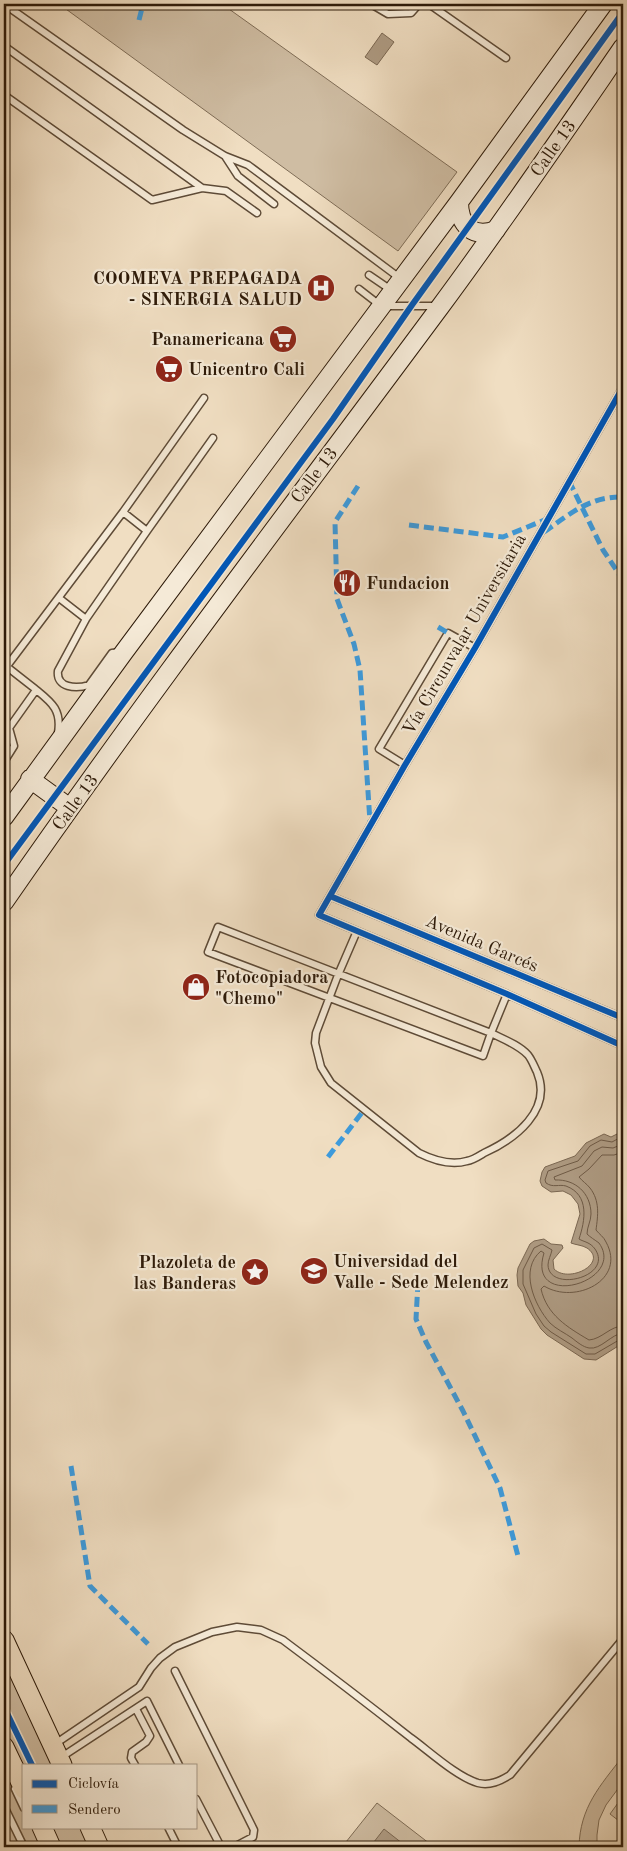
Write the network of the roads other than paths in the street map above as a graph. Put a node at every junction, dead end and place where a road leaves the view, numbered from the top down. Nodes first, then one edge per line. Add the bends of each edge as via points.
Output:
1 (4, 4) edge
2 (371, 4) edge
3 (420, 4) edge
4 (429, 4) edge
5 (603, 4) edge
6 (4, 46) edge
7 (623, 47) edge
8 (506, 58) dead end
9 (4, 96) edge
10 (225, 156) junction
11 (202, 188) junction
12 (459, 202) junction
13 (274, 204) dead end
14 (257, 213) dead end
15 (496, 230) junction
16 (369, 275) dead end
17 (396, 285) junction
18 (359, 289) dead end
19 (381, 306) junction
20 (441, 306) junction
21 (623, 387) edge
22 (204, 398) dead end
23 (620, 399) edge
24 (213, 438) dead end
25 (123, 512) junction
26 (147, 531) junction
27 (59, 598) junction
28 (86, 619) junction
29 (475, 648) junction
30 (124, 652) junction
31 (5, 668) edge
32 (36, 690) junction
33 (6, 728) edge
34 (56, 744) junction
35 (4, 762) edge
36 (405, 765) junction
37 (30, 779) junction
38 (70, 808) junction
39 (4, 817) edge
40 (330, 896) junction
41 (4, 902) edge
42 (319, 915) joint
43 (357, 931) junction
44 (338, 975) junction
45 (507, 994) junction
46 (329, 998) junction
47 (623, 1018) edge
48 (491, 1033) junction
49 (623, 1046) edge
50 (623, 1639) edge
51 (4, 1640) edge
52 (175, 1671) dead end
53 (136, 1709) junction
54 (4, 1747) edge
55 (58, 1756) edge
56 (134, 1764) edge
57 (178, 1764) edge
58 (18, 1786) edge
59 (22, 1801) edge
60 (198, 1803) edge
61 (4, 1806) edge
62 (42, 1828) edge
63 (90, 1828) edge
64 (168, 1828) edge
65 (24, 1847) edge
66 (52, 1847) edge
67 (100, 1847) edge
68 (178, 1847) edge
69 (220, 1847) edge
70 (234, 1847) edge

1 - 10 lane
2 - 3 lane via 388,14 411,13
4 - 8 lane
5 - 12 main road
6 - 11 lane
7 - 15 main road, Calle 13
9 - 11 lane via 152,200
10 - 13 lane via 238,176
10 - 17 lane via 248,165
11 - 14 lane via 226,191
12 - 15 main road via 462,221 468,228 488,233
12 - 17 main road
15 - 20 main road, Calle 13
16 - 17 lane
17 - 19 main road
18 - 19 lane
19 - 20 lane
19 - 30 main road
20 - 38 main road, Calle 13
21 - 23 lane, Vía Circunvalar Universitaria
22 - 25 lane
23 - 29 lane, Vía Circunvalar Universitaria
24 - 26 lane
25 - 26 lane
25 - 27 lane
26 - 28 lane
27 - 28 lane
27 - 31 lane
28 - 30 lane via 58,671 62,683 74,688 89,686 112,653
29 - 36 lane, Vía Circunvalar Universitaria
29 - 36 lane via 448,633 443,641 379,749
30 - 34 main road
31 - 32 lane
32 - 33 lane
32 - 34 lane via 51,701 58,712 60,725
33 - 35 lane via 14,746
34 - 37 main road
36 - 40 lane, Vía Circunvalar Universitaria
37 - 38 main road
37 - 39 main road
38 - 41 main road, Calle 13
40 - 42 lane, Vía Circunvalar Universitaria
40 - 47 lane, Avenida Garcés
42 - 43 lane, Avenida Garcés
43 - 44 lane
43 - 45 lane, Avenida Garcés
44 - 46 lane
44 - 46 lane via 218,927 208,952
44 - 48 lane
45 - 48 lane
45 - 49 lane, Avenida Garcés
46 - 48 lane via 483,1056
46 - 48 lane via 315,1043 321,1067 331,1083 419,1152 445,1163 467,1162 506,1142 532,1118 540,1100 540,1079 528,1055
50 - 55 lane via 510,1775 489,1784 466,1778 283,1640 261,1630 237,1627 224,1628 175,1647 160,1658 139,1687
51 - 55 main road
52 - 70 lane via 254,1830 253,1837
53 - 55 lane
53 - 56 lane via 150,1736 132,1752
53 - 57 lane via 147,1701
54 - 58 main road
58 - 59 lane
60 - 69 lane
61 - 65 lane
62 - 66 main road
63 - 67 main road
64 - 68 lane

